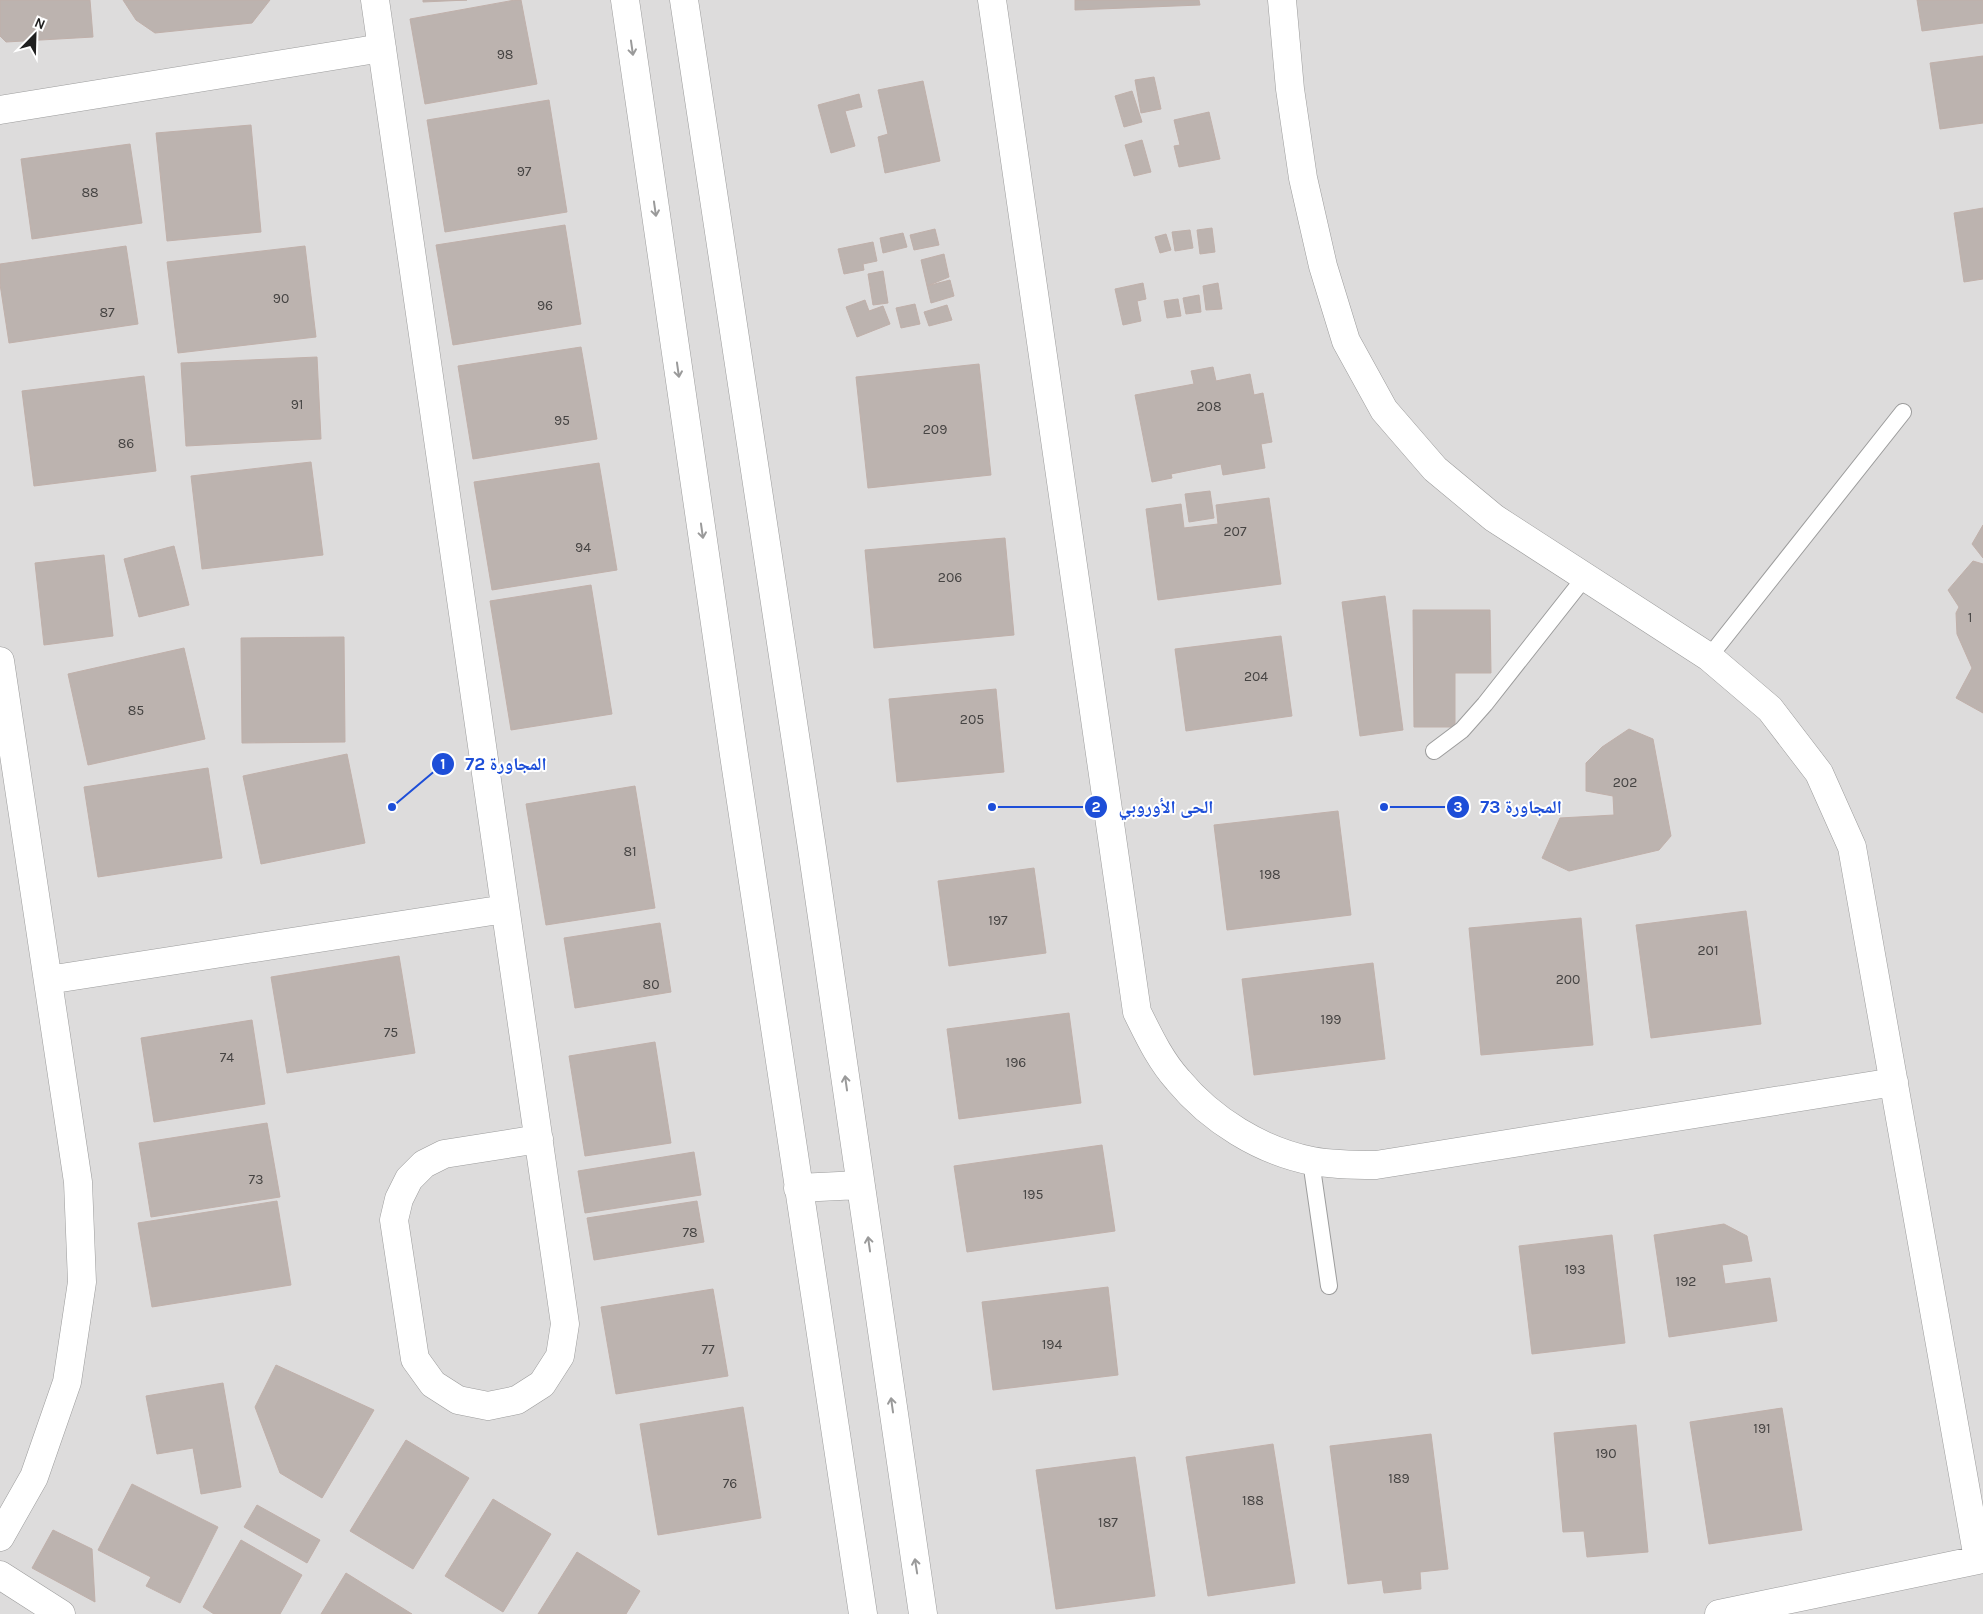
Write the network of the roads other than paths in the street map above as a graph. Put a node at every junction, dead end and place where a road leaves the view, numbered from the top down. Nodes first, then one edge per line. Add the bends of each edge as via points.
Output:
1 (375, 0) edge
2 (625, 0) edge
3 (684, 0) edge
4 (992, 0) edge
5 (1282, 0) edge
6 (382, 48) junction
7 (0, 110) edge
8 (1903, 412) dead end
9 (1585, 577) junction
10 (1709, 657) junction
11 (0, 661) edge
12 (1434, 751) dead end
13 (505, 909) junction
14 (48, 980) junction
15 (1894, 1082) junction
16 (539, 1139) junction
17 (1311, 1161) junction
18 (860, 1185) junction
19 (798, 1188) junction
20 (1329, 1286) dead end
21 (0, 1537) edge
22 (1980, 1559) edge
23 (0, 1575) edge
24 (61, 1614) edge
25 (863, 1614) edge
26 (923, 1614) edge
27 (1719, 1614) edge

1 - 6 street
2 -> 19 street
18 -> 3 street
4 - 17 street via 1138,1012 1155,1047 1178,1080 1205,1108 1237,1132 1273,1150
5 - 9 street via 1303,178 1323,266 1346,341 1384,410 1435,469 1494,518
6 - 7 street
6 - 13 street
8 - 10 lane
9 - 10 street
9 - 12 lane via 1486,704 1462,730
10 - 15 street via 1770,709 1819,773 1852,847
11 - 14 street
13 - 14 street
13 - 16 street
14 - 21 street via 78,1182 82,1282 67,1382 34,1477
15 - 17 street via 1376,1165
15 - 22 street
16 - 16 street via 566,1324 560,1356 542,1384 517,1400 488,1406 458,1400 433,1384 415,1359 394,1220 399,1199 409,1179 424,1164 444,1154
17 - 20 lane
18 - 19 street
26 -> 18 street
19 - 25 street
22 - 27 street
23 - 24 street

